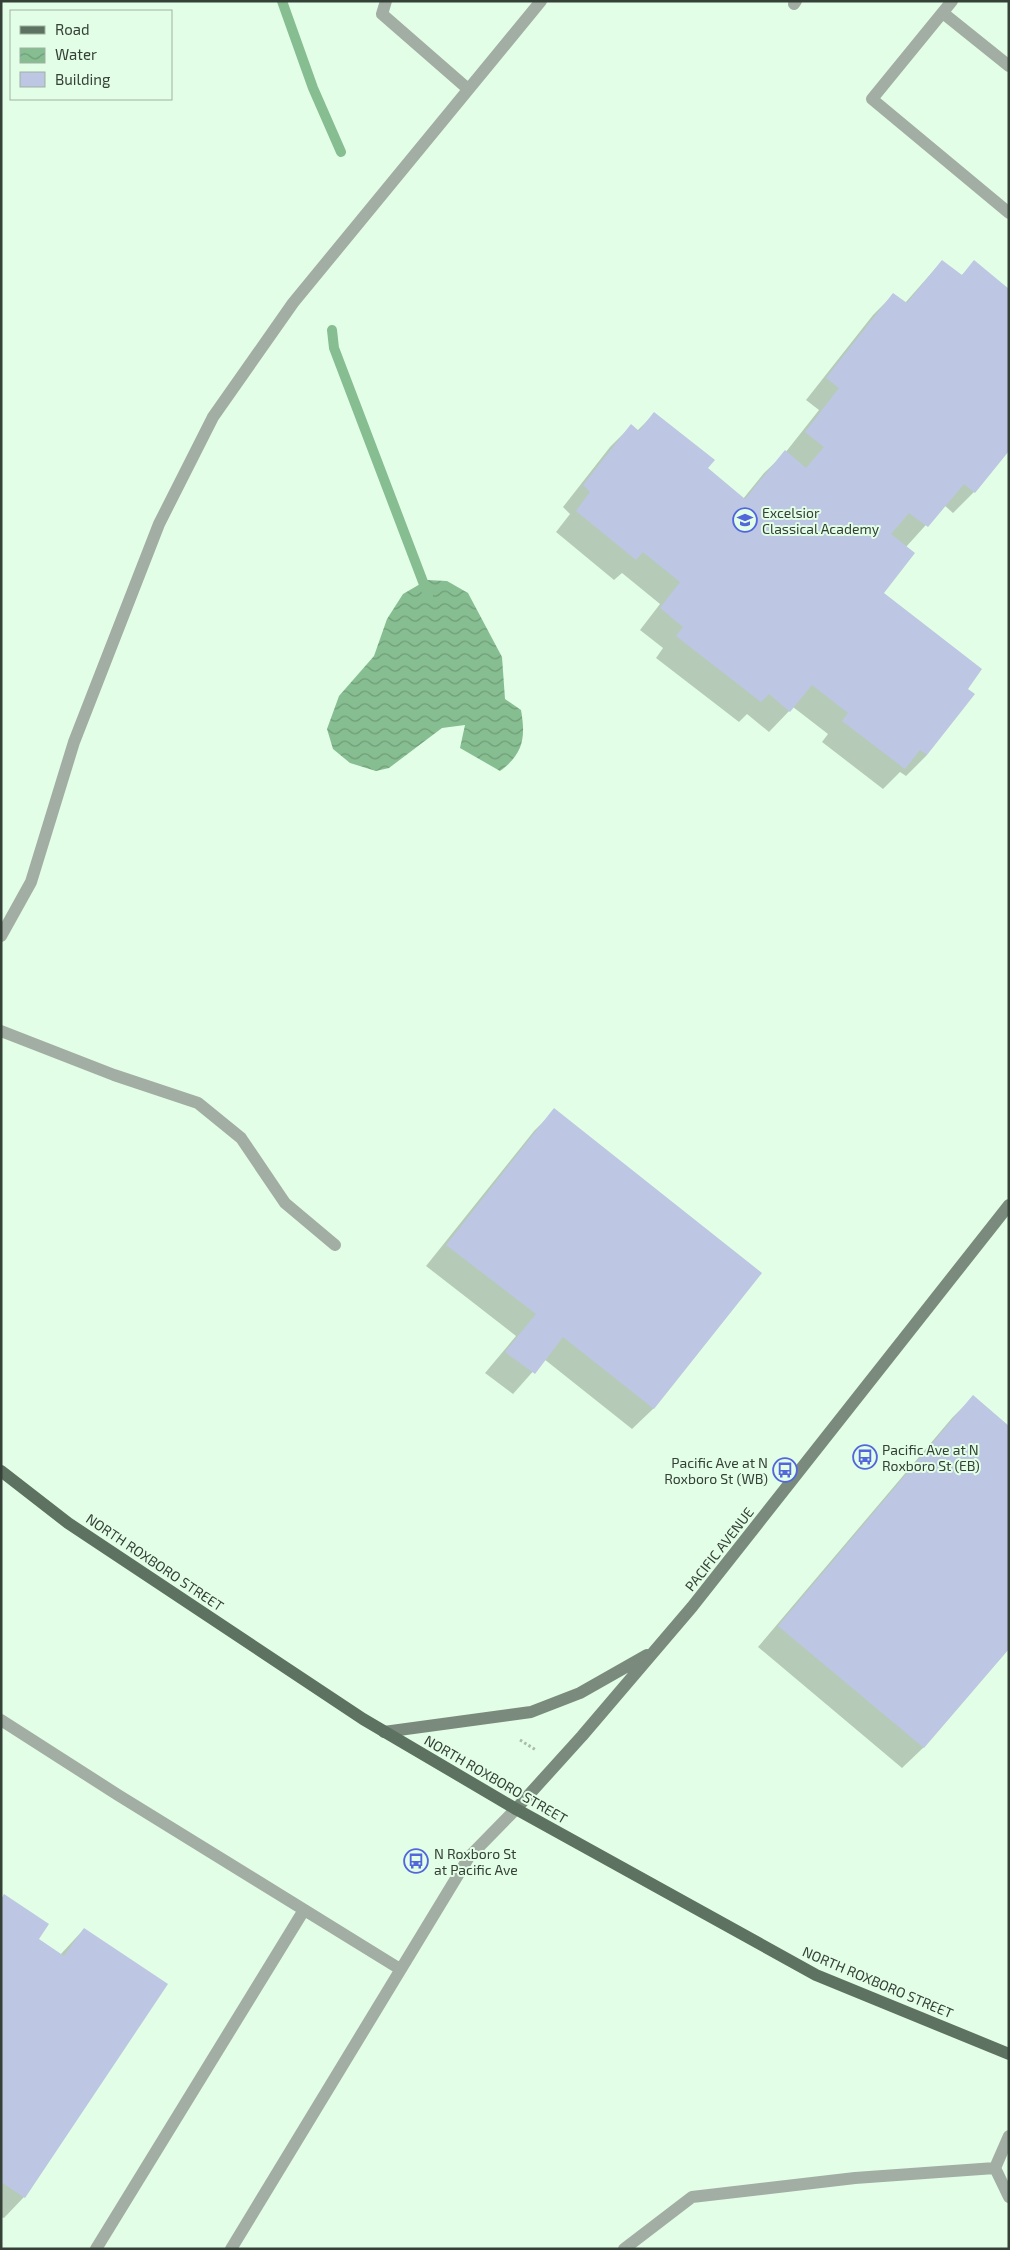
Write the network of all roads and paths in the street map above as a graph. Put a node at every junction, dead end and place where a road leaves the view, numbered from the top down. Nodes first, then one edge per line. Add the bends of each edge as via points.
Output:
1 (386, 1) edge
2 (540, 1) edge
3 (952, 1) edge
4 (942, 13) junction
5 (1009, 66) edge
6 (468, 89) junction
7 (1009, 213) edge
8 (1, 936) edge
9 (1, 1031) edge
10 (1009, 1205) edge
11 (335, 1245) dead end
12 (1, 1471) edge
13 (655, 1650) junction
14 (1, 1720) edge
15 (384, 1732) junction
16 (513, 1738) dead end
17 (538, 1752) dead end
18 (516, 1809) junction
19 (304, 1910) junction
20 (400, 1969) junction
21 (1009, 2054) edge
22 (1009, 2136) edge
23 (995, 2168) junction
24 (1009, 2197) edge
25 (96, 2249) edge
26 (231, 2249) edge
27 (624, 2249) edge

1 - 6 lane via 382,14
2 - 6 lane
3 - 4 lane
4 - 5 lane
4 - 7 lane via 872,99
6 - 8 lane via 293,303 213,417 159,524 74,742 31,882
9 - 11 lane via 114,1075 198,1103 241,1138 285,1203
10 - 13 street, PACIFIC AVENUE
12 - 15 main road, NORTH ROXBORO STREET via 68,1523
13 - 15 street via 580,1693 532,1712
13 - 18 street, PACIFIC AVENUE
14 - 19 lane
15 - 18 main road, NORTH ROXBORO STREET
16 - 17 path via 529,1744
18 - 20 lane via 469,1857
18 - 21 main road, NORTH ROXBORO STREET via 816,1975
19 - 20 lane
19 - 25 lane
20 - 26 lane
22 - 23 lane
23 - 24 lane
23 - 27 lane via 855,2178 692,2197

